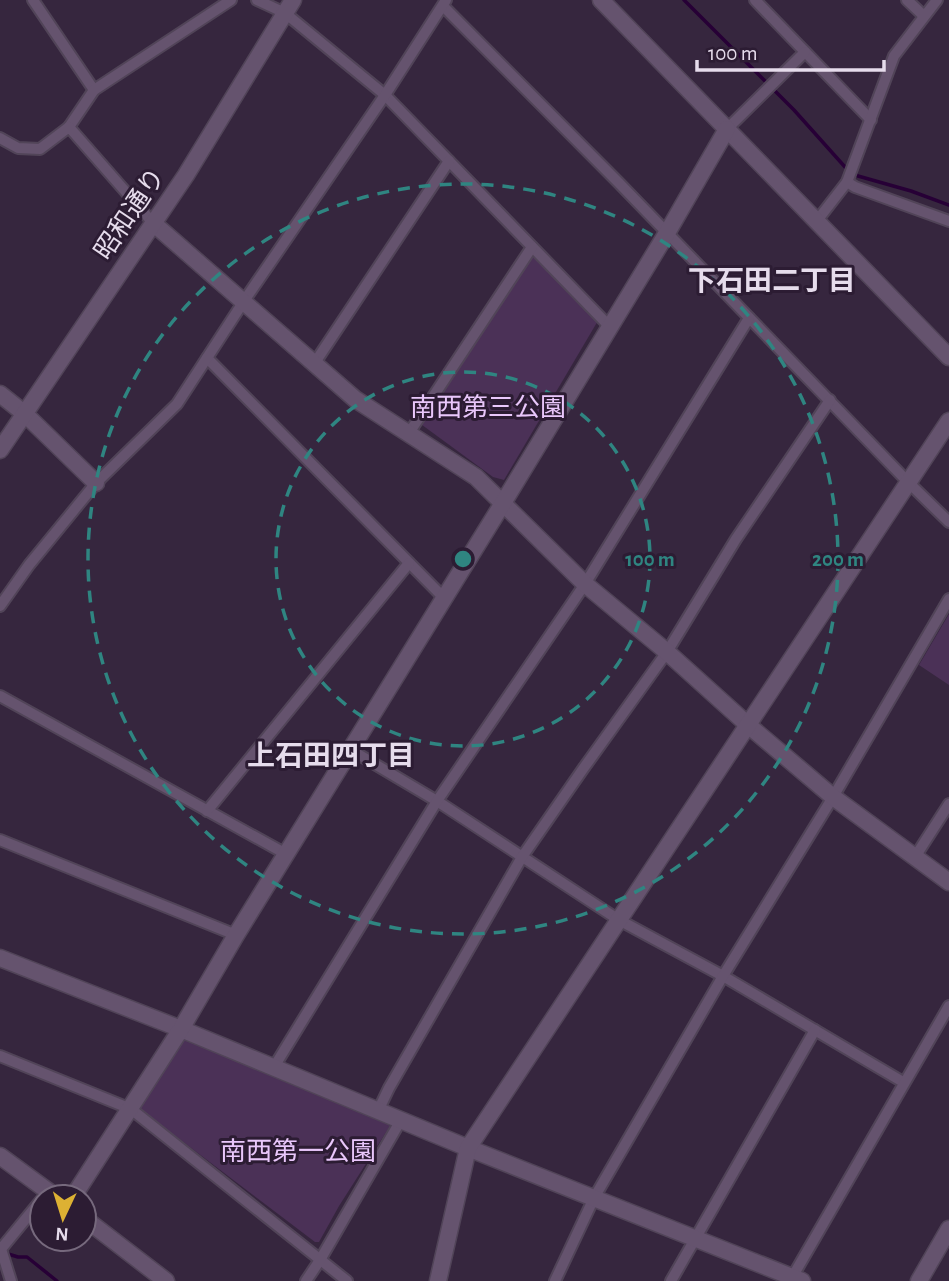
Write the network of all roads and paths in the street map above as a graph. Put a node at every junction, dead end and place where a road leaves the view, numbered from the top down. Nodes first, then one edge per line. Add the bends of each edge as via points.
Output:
1 (33, 0) edge
2 (231, 0) edge
3 (257, 0) edge
4 (601, 0) edge
5 (755, 0) edge
6 (907, 0) edge
7 (937, 0) edge
8 (445, 3) edge
9 (289, 6) edge
10 (924, 16) junction
11 (805, 52) junction
12 (94, 90) junction
13 (385, 95) junction
14 (871, 120) junction
15 (69, 127) junction
16 (727, 129) junction
17 (0, 138) edge
18 (449, 161) junction
19 (848, 181) junction
20 (949, 221) edge
21 (816, 222) junction
22 (153, 223) junction
23 (667, 233) junction
24 (532, 247) junction
25 (244, 301) junction
26 (749, 318) junction
27 (610, 327) junction
28 (949, 357) edge
29 (207, 358) junction
30 (314, 364) junction
31 (0, 394) edge
32 (830, 400) junction
33 (24, 414) junction
34 (949, 421) edge
35 (409, 433) junction
36 (0, 450) edge
37 (908, 482) junction
38 (96, 483) junction
39 (503, 503) junction
40 (949, 522) edge
41 (409, 563) junction
42 (585, 584) junction
43 (444, 598) junction
44 (949, 599) edge
45 (0, 606) edge
46 (667, 652) junction
47 (0, 696) edge
48 (748, 725) junction
49 (351, 750) junction
50 (833, 797) junction
51 (437, 801) junction
52 (949, 804) edge
53 (207, 811) junction
54 (0, 840) edge
55 (286, 854) junction
56 (522, 857) junction
57 (915, 857) junction
58 (949, 882) edge
59 (619, 920) junction
60 (236, 935) junction
61 (0, 958) edge
62 (723, 976) junction
63 (949, 1006) edge
64 (181, 1029) junction
65 (815, 1030) junction
66 (0, 1056) edge
67 (274, 1067) junction
68 (903, 1082) junction
69 (131, 1109) junction
70 (378, 1111) junction
71 (401, 1120) junction
72 (468, 1148) junction
73 (0, 1156) edge
74 (32, 1183) edge
75 (83, 1183) edge
76 (594, 1198) junction
77 (28, 1218) edge
78 (98, 1229) edge
79 (949, 1229) edge
80 (696, 1238) junction
81 (320, 1260) junction
82 (795, 1280) edge
83 (12, 1281) edge
84 (166, 1281) edge
85 (306, 1281) edge
86 (347, 1281) edge
87 (438, 1281) edge
88 (555, 1281) edge
89 (671, 1281) edge
90 (919, 1281) edge

1 - 12 street
2 - 12 street
3 - 9 street
4 - 16 street
5 - 11 street
6 - 10 street
7 - 10 street
8 - 13 street
8 - 23 street
9 - 13 street
9 - 22 street, 昭和通り
10 - 14 street via 894,56
11 - 14 street
11 - 16 street
12 - 15 street
13 - 18 street
13 - 25 street
14 - 19 street
15 - 17 street via 40,149 18,148
15 - 22 street
16 - 21 street
16 - 23 street
18 - 24 street
18 - 30 street
19 - 20 street
19 - 21 street
21 - 28 street
22 - 25 street
22 - 33 street, 昭和通り
23 - 26 street
23 - 27 street
24 - 27 street
24 - 35 street
25 - 29 street
25 - 30 street
26 - 32 street
26 - 42 street
27 - 39 street
29 - 38 street via 177,404
29 - 41 street
30 - 35 street via 355,399
31 - 33 street
32 - 37 street
32 - 46 street
33 - 36 street, 昭和通り
33 - 38 street
34 - 37 street
35 - 39 street via 476,477
37 - 40 street
37 - 48 street
38 - 45 street
39 - 42 street
39 - 43 street
41 - 43 street
41 - 53 street
42 - 46 street
42 - 51 street
43 - 49 street
44 - 50 street
46 - 48 street
46 - 56 street
47 - 53 street
48 - 50 street
48 - 59 street
49 - 51 street
49 - 55 street
50 - 57 street
50 - 62 street
51 - 56 street
51 - 67 street
52 - 57 street
53 - 55 street
54 - 60 street
55 - 60 street
56 - 59 street
56 - 70 street
57 - 58 street
59 - 62 street
59 - 72 street
60 - 64 street
61 - 64 street
62 - 65 street
62 - 76 street
63 - 68 street
64 - 67 street
64 - 69 street
65 - 68 street
65 - 80 street
66 - 69 street
67 - 70 street
68 - 82 street
69 - 75 street
69 - 81 street
70 - 71 street
71 - 72 street
71 - 81 street
72 - 76 street
72 - 87 street
73 - 74 street
76 - 80 street
76 - 88 street
77 - 83 street via 1,1249
78 - 84 street
79 - 90 street
80 - 82 street
80 - 89 street
81 - 85 street
81 - 86 street

